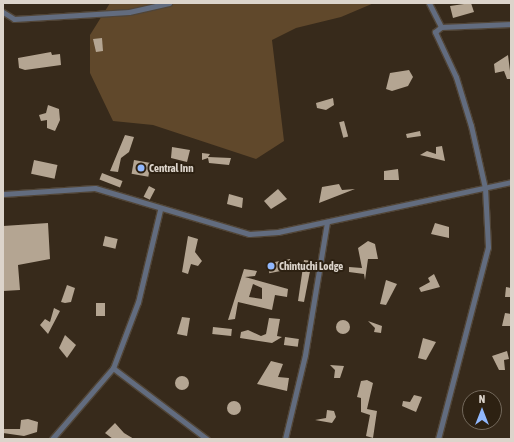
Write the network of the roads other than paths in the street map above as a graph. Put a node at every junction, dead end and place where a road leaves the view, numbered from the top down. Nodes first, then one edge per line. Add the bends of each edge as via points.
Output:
1 (168, 3) edge
2 (429, 3) edge
3 (3, 12) edge
4 (511, 24) edge
5 (441, 27) junction
6 (511, 182) edge
7 (485, 188) junction
8 (3, 194) edge
9 (160, 210) junction
10 (327, 222) junction
11 (113, 368) junction
12 (52, 439) edge
13 (207, 439) edge
14 (285, 439) edge
15 (438, 439) edge

1 - 3 street via 129,12 14,19
2 - 5 street
4 - 5 street
5 - 7 street via 435,32 456,77
6 - 7 street
7 - 10 street
7 - 15 street via 487,254
8 - 9 street via 95,188
9 - 10 street via 249,234
9 - 11 street via 138,302
10 - 14 street via 307,348
11 - 12 street
11 - 13 street

